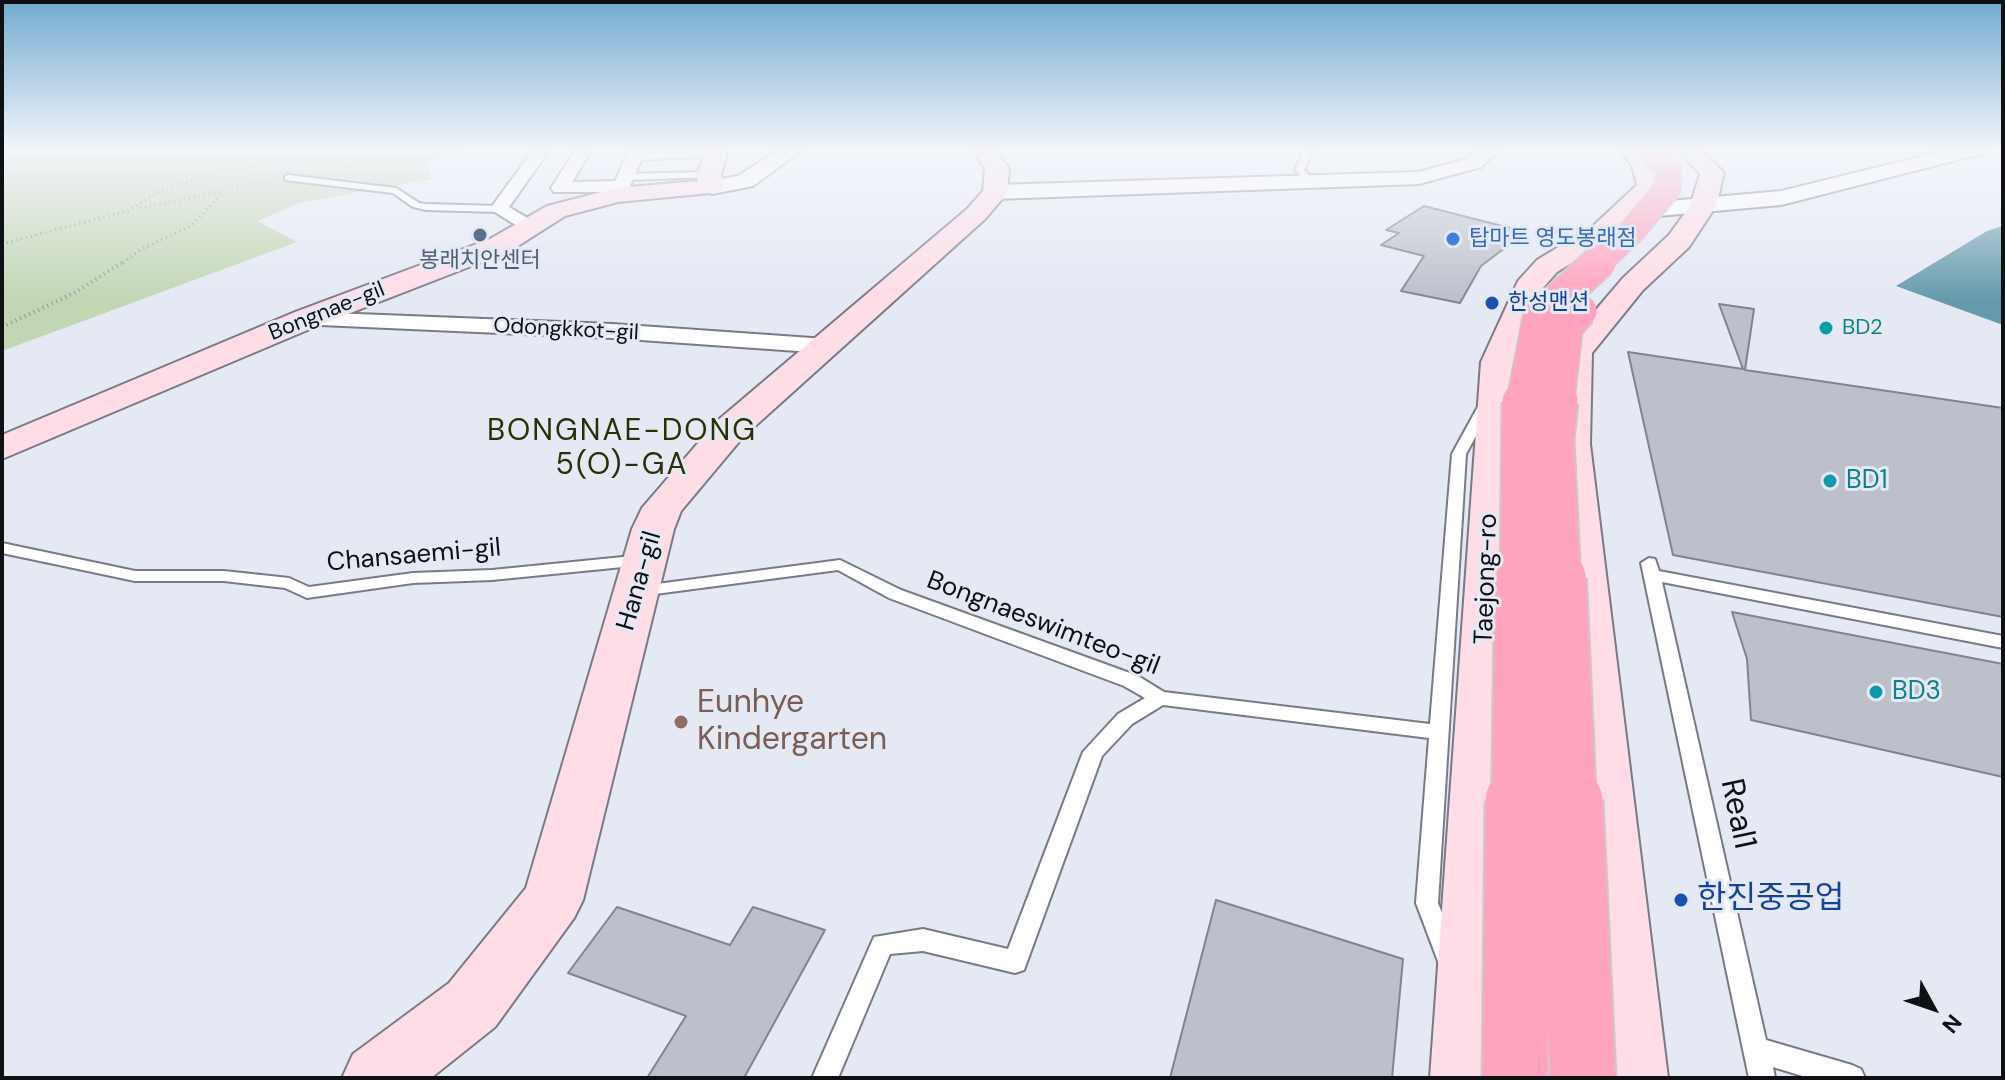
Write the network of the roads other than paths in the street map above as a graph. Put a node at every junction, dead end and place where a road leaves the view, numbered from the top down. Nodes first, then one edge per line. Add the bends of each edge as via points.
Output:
1 (408, 199) edge
2 (506, 199) edge
3 (586, 199) edge
4 (989, 199) edge
5 (1637, 199) edge
6 (1652, 199) edge
7 (1658, 199) edge
8 (1681, 199) edge
9 (1693, 199) edge
10 (499, 209) junction
11 (1625, 212) junction
12 (527, 226) junction
13 (306, 319) junction
14 (826, 346) junction
15 (1495, 388) junction
16 (2, 448) edge
17 (2, 548) edge
18 (641, 576) junction
19 (2003, 642) edge
20 (1160, 698) junction
21 (1439, 732) junction
22 (1468, 1011) junction
23 (1755, 1049) junction
24 (377, 1078) edge
25 (825, 1078) edge
26 (1465, 1078) edge
27 (1515, 1078) edge
28 (1583, 1078) edge
29 (1633, 1078) edge
30 (1762, 1078) edge
31 (1852, 1078) edge

1 - 10 lane via 426,207
2 - 10 street
3 - 12 main road, Bongnae-gil
4 - 14 main road, Hana-gil
5 - 11 main road, Taejong-ro
6 - 11 street
7 - 27 highway, bridge via 1540,316 1523,398
8 - 28 highway, bridge via 1657,236 1566,327 1553,439
9 - 29 main road via 1679,241 1633,284 1576,352 1571,444
10 - 12 street
11 - 15 main road, Taejong-ro via 1547,266 1528,287 1498,362
12 - 13 main road, Bongnae-gil via 500,245
13 - 14 street, Odongkkot-gil
13 - 16 main road, Bongnae-gil
14 - 18 main road, Hana-gil via 730,429 662,508
15 - 21 lane via 1459,454
15 - 22 main road, Taejong-ro
17 - 18 lane, Chansaemi-gil via 135,576 224,576 289,583 307,593 413,578
18 - 20 lane, Bongnaeswimteo-gil via 840,565 895,594 1131,681
18 - 24 main road, Hana-gil via 553,900 472,1005
19 - 23 lane, Real1 via 1650,569
20 - 21 lane, Bongnaeswimteo-gil
20 - 25 lane via 1125,719 1093,752 1015,962 923,940 882,944
21 - 22 lane via 1427,903
22 - 26 main road, Taejong-ro
23 - 30 lane, Real1
23 - 31 lane

